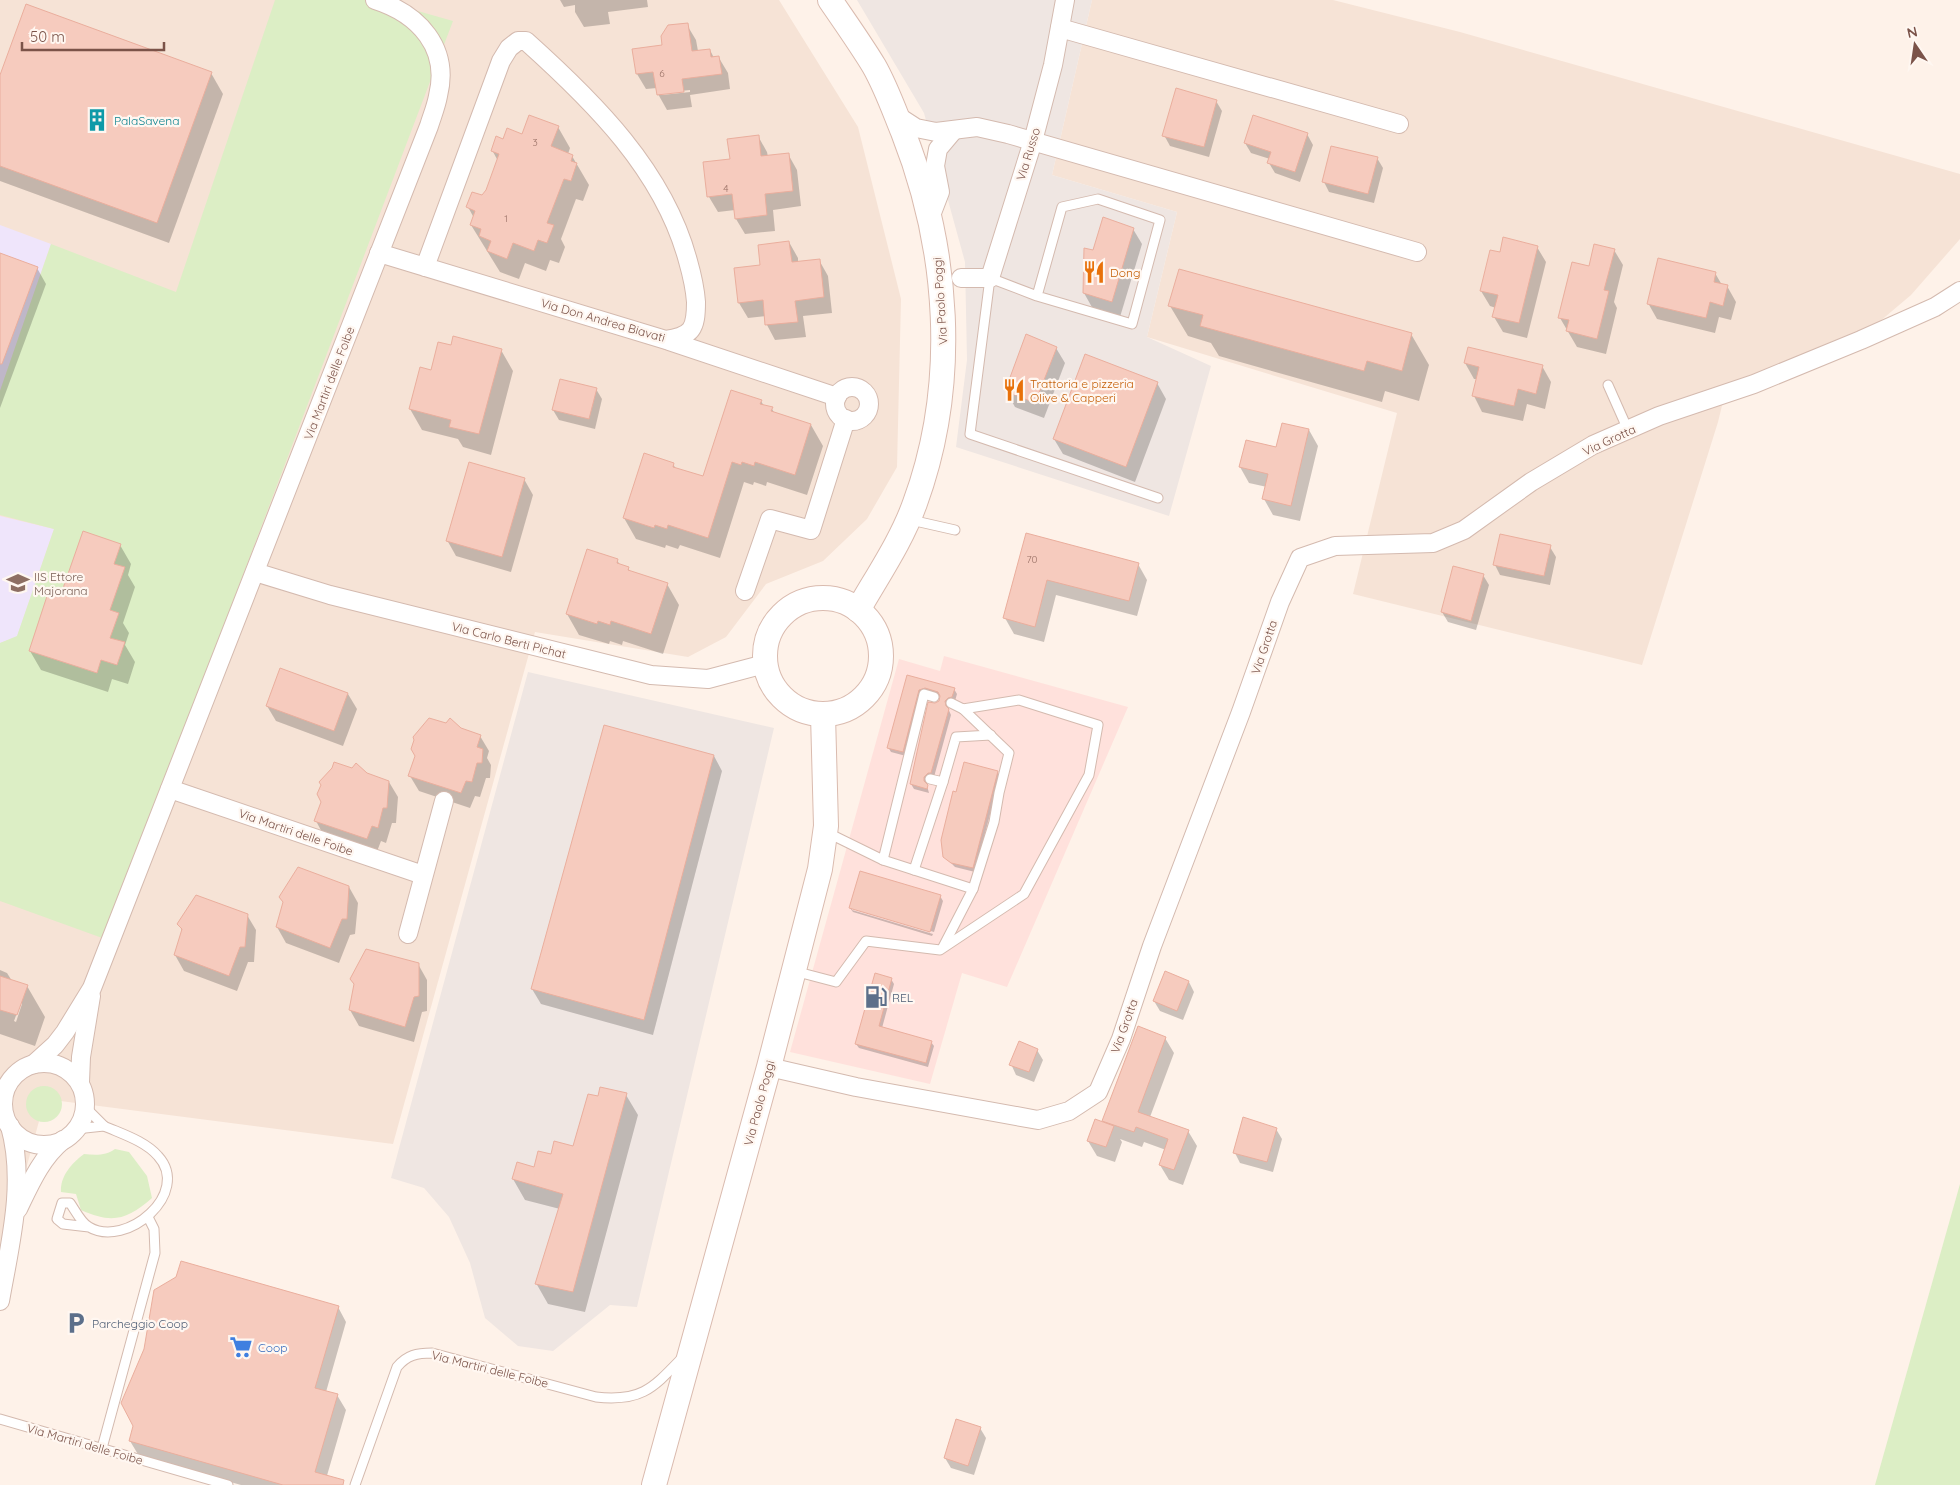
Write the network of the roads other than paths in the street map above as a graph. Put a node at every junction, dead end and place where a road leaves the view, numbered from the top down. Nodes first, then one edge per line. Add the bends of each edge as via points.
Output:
1 (375, 0) edge
2 (830, 0) edge
3 (1066, 0) edge
4 (1060, 28) junction
5 (896, 115) junction
6 (1399, 124) dead end
7 (954, 130) junction
8 (1033, 141) junction
9 (930, 218) junction
10 (1417, 252) dead end
11 (379, 253) junction
12 (425, 267) junction
13 (961, 278) dead end
14 (990, 278) junction
15 (1960, 291) edge
16 (1037, 296) junction
17 (666, 340) junction
18 (1608, 385) dead end
19 (837, 397) junction
20 (846, 419) junction
21 (1628, 430) junction
22 (1158, 498) dead end
23 (908, 519) junction
24 (955, 530) dead end
25 (255, 572) junction
26 (745, 591) dead end
27 (858, 610) junction
28 (765, 664) junction
29 (934, 697) dead end
30 (951, 704) dead end
31 (963, 709) junction
32 (823, 715) junction
33 (991, 735) junction
34 (930, 779) dead end
35 (943, 782) junction
36 (170, 789) junction
37 (444, 800) dead end
38 (825, 832) junction
39 (883, 860) junction
40 (914, 870) junction
41 (423, 876) junction
42 (974, 889) junction
43 (408, 934) dead end
44 (942, 949) junction
45 (794, 971) junction
46 (92, 988) junction
47 (27, 1067) junction
48 (769, 1067) junction
49 (0, 1070) edge
50 (80, 1082) junction
51 (85, 1107) junction
52 (5, 1115) edge
53 (104, 1126) junction
54 (70, 1135) junction
55 (14, 1217) junction
56 (148, 1218) junction
57 (89, 1228) dead end
58 (0, 1301) edge
59 (692, 1347) junction
60 (0, 1419) edge
61 (102, 1448) junction
62 (228, 1485) edge
63 (355, 1485) edge
64 (654, 1485) edge

1 - 11 street, Via Martiri delle Foibe via 418,23 436,50 440,67 439,95 429,126
2 - 5 main road, Via Paolo Poggi via 874,67
3 - 4 street, Via Russo
4 - 6 street
4 - 8 street, Via Russo
5 - 7 street via 916,128 936,132
5 - 9 main road, Via Paolo Poggi via 912,155
7 - 8 street via 978,127
7 - 9 street via 938,149 935,166 940,192
8 - 10 street
8 - 14 street, Via Russo
9 - 23 main road, Via Paolo Poggi via 942,294 942,387 927,466
11 - 12 street, Via Don Andrea Biavati
11 - 25 street, Via Martiri delle Foibe
12 - 17 street, Via Don Andrea Biavati
12 - 17 street, Via Don Andrea Biavati via 500,61 514,44 526,41 592,104 628,145 659,191 682,238 696,289 696,312 692,330 683,338
13 - 14 street
14 - 16 lane
14 - 22 lane via 970,434
15 - 21 street, Via Grotta via 1935,307 1860,340 1754,384 1659,416
16 - 16 lane via 1132,324 1160,220 1098,199 1062,207
17 - 19 street
18 - 21 lane
19 - 20 street via 836,410
19 - 20 street via 842,390 852,387 863,391 868,400 869,406 864,415 854,420
20 - 26 street via 811,530 770,519
21 - 48 street, Via Grotta via 1593,445 1531,482 1464,530 1433,543 1334,546 1300,558 1280,602 1152,946 1121,1039 1098,1092 1069,1111 1038,1120 856,1087
23 - 24 lane
23 - 27 main road, Via Paolo Poggi
25 - 28 street, Via Carlo Berti Pichat via 330,595 651,675 708,679
25 - 36 street, Via Martiri delle Foibe
27 - 28 main road via 841,601 822,598 802,602 786,612 773,627 766,645
27 - 32 main road via 868,619 880,642 882,656 878,675 860,702
28 - 32 main road via 769,678 785,700 796,708
29 - 39 lane via 924,694 909,773
30 - 31 lane
31 - 33 lane
31 - 44 lane via 1019,700 1098,725 1089,775 1024,894
32 - 38 main road, Via Paolo Poggi
33 - 35 lane via 956,737
33 - 42 lane via 1009,753 994,822
34 - 35 lane
35 - 40 lane
36 - 41 street, Via Martiri delle Foibe
36 - 46 street, Via Martiri delle Foibe
37 - 41 street
38 - 39 lane
38 - 45 main road, Via Paolo Poggi via 820,869
39 - 40 lane
40 - 42 lane
41 - 43 street
42 - 44 lane
44 - 45 lane via 866,942 836,982
45 - 48 main road, Via Paolo Poggi
46 - 47 street, Via Martiri delle Foibe via 55,1045
46 - 50 street, Via Martiri delle Foibe
47 - 49 street
47 - 50 street via 47,1062 63,1067
47 - 52 street, Via Martiri delle Foibe via 13,1077 6,1090
48 - 59 main road, Via Paolo Poggi
50 - 51 street, Via Martiri delle Foibe
51 - 53 lane
51 - 54 street, Via Martiri delle Foibe via 83,1117
52 - 54 street via 21,1137 37,1144 54,1144
52 - 55 street, Via Martiri delle Foibe via 15,1144
53 - 54 lane
53 - 56 lane via 152,1150 165,1168 165,1192
54 - 55 street, Via Martiri delle Foibe via 40,1166
55 - 58 street, Via Martiri delle Foibe
56 - 57 lane via 122,1230
56 - 61 lane via 154,1230 155,1253
59 - 63 lane, Via Martiri delle Foibe via 652,1388 633,1397 614,1399 432,1353 417,1353 404,1358 397,1367
59 - 64 main road, Via Paolo Poggi
60 - 61 lane, Via Martiri delle Foibe
61 - 62 lane, Via Martiri delle Foibe

